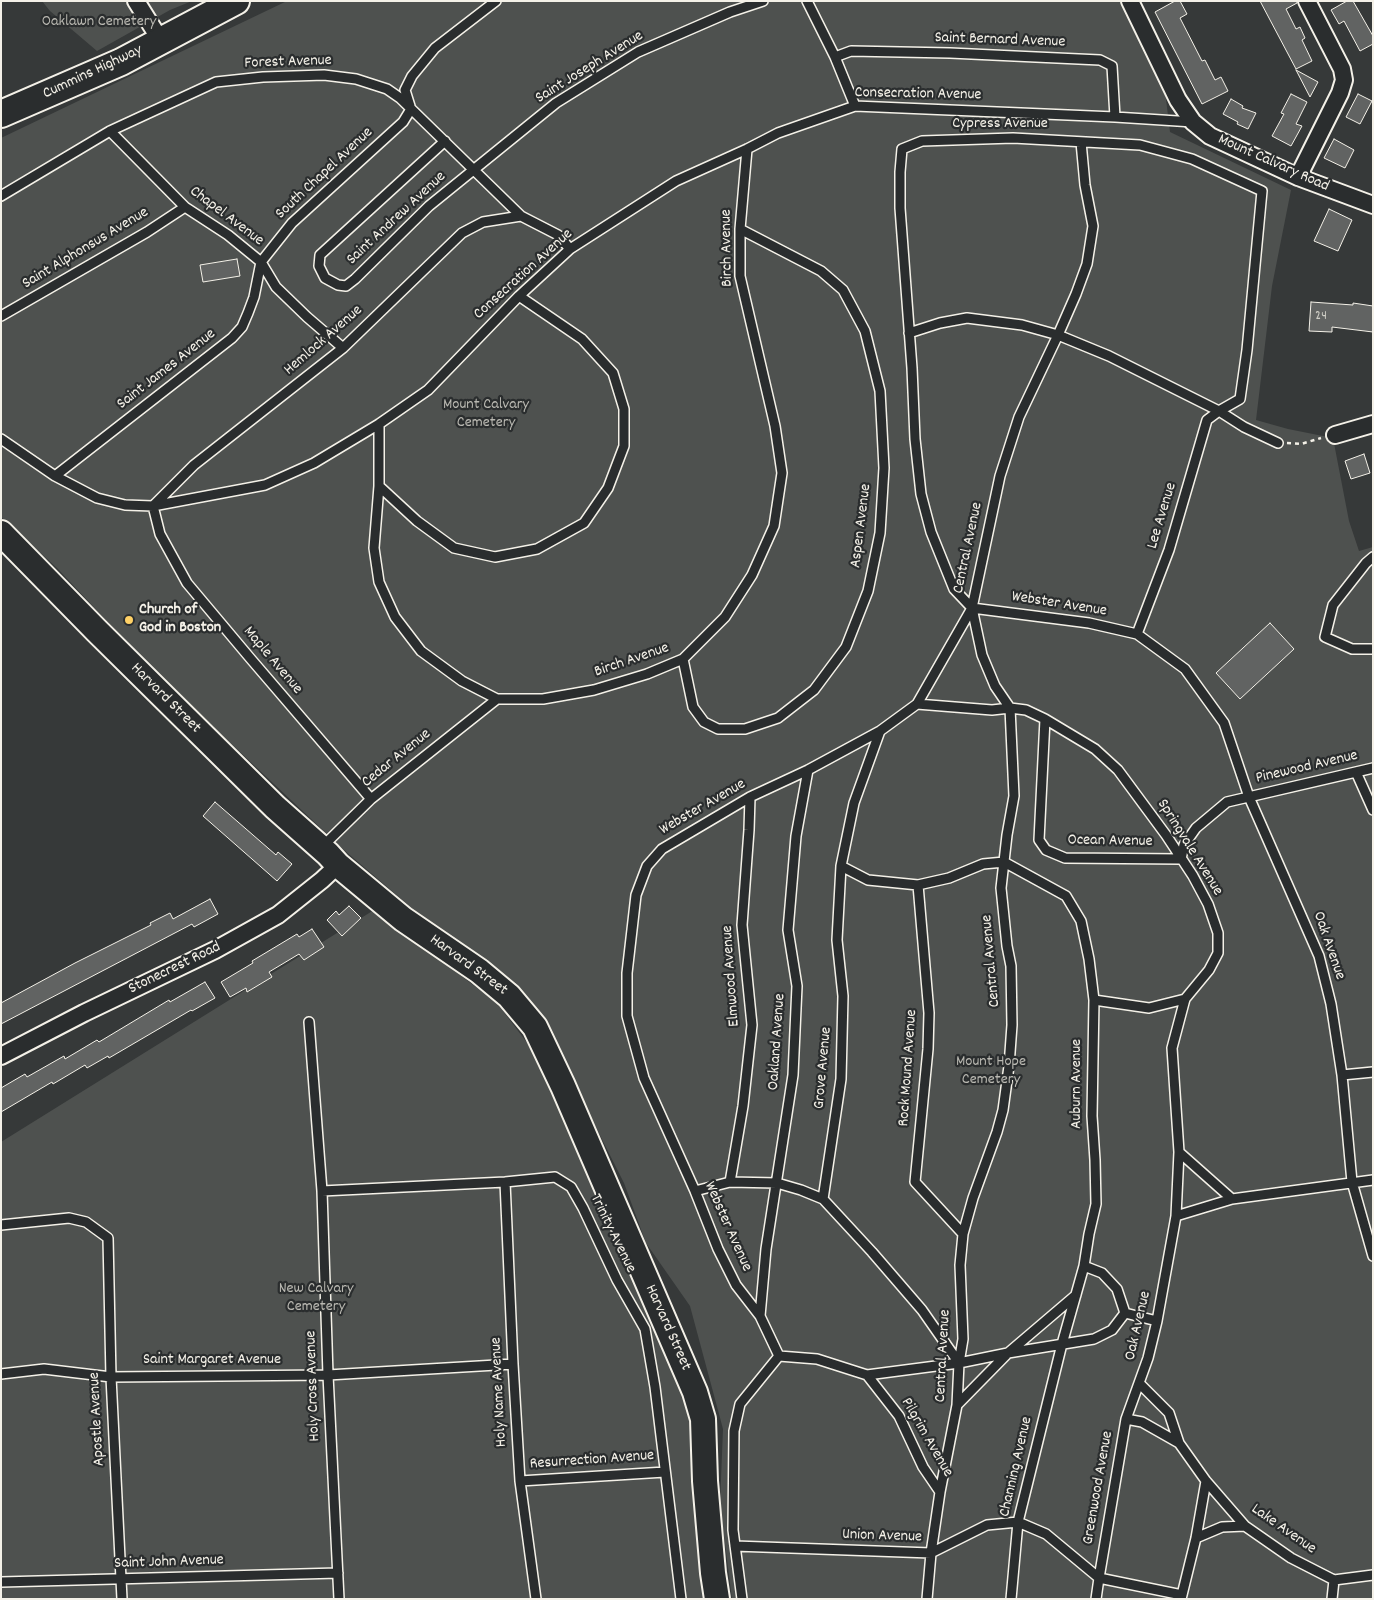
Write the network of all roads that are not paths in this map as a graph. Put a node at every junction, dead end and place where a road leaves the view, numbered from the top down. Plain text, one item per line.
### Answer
1 (136, 1) edge
2 (236, 1) edge
3 (496, 1) edge
4 (763, 1) edge
5 (807, 1) edge
6 (1130, 1) edge
7 (1307, 1) edge
8 (161, 41) junction
9 (835, 57) junction
10 (855, 106) junction
11 (411, 109) junction
12 (1, 114) edge
13 (1115, 117) junction
14 (1193, 122) junction
15 (110, 131) junction
16 (444, 141) junction
17 (1081, 142) junction
18 (747, 149) junction
19 (472, 170) junction
20 (1298, 177) junction
21 (1, 196) edge
22 (1373, 205) edge
23 (185, 207) junction
24 (521, 216) junction
25 (740, 229) junction
26 (570, 249) junction
27 (261, 262) junction
28 (519, 296) junction
29 (1, 316) edge
30 (909, 333) junction
31 (1058, 336) junction
32 (343, 348) junction
33 (1219, 411) junction
34 (379, 424) junction
35 (1373, 424) edge
36 (1335, 435) road end
37 (1, 439) edge
38 (1278, 443) road end
39 (55, 476) junction
40 (379, 486) junction
41 (153, 506) junction
42 (1, 533) edge
43 (1373, 557) edge
44 (972, 608) junction
45 (1136, 634) junction
46 (1373, 649) edge
47 (683, 659) junction
48 (1185, 668) joint
49 (497, 699) junction
50 (917, 704) junction
51 (1010, 708) junction
52 (1045, 719) junction
53 (880, 731) junction
54 (1373, 768) edge
55 (808, 770) junction
56 (1356, 772) junction
57 (750, 797) junction
58 (1249, 797) junction
59 (371, 799) junction
60 (1373, 810) edge
61 (321, 848) junction
62 (1181, 859) junction
63 (1004, 862) junction
64 (338, 865) junction
65 (841, 866) junction
66 (918, 885) junction
67 (1185, 999) junction
68 (1094, 1000) junction
69 (309, 1022) dead end
70 (1, 1056) edge
71 (1373, 1072) edge
72 (1342, 1075) junction
73 (1179, 1152) junction
74 (1373, 1180) edge
75 (504, 1182) junction
76 (730, 1182) junction
77 (1352, 1182) junction
78 (777, 1183) junction
79 (322, 1191) junction
80 (695, 1191) junction
81 (823, 1199) junction
82 (1232, 1199) junction
83 (1176, 1216) junction
84 (1, 1225) edge
85 (963, 1234) junction
86 (1373, 1256) edge
87 (1084, 1266) junction
88 (1076, 1295) junction
89 (1124, 1314) junction
90 (760, 1316) junction
91 (1157, 1321) junction
92 (1062, 1344) junction
93 (1008, 1353) junction
94 (779, 1356) junction
95 (959, 1363) junction
96 (513, 1364) junction
97 (1, 1374) edge
98 (328, 1375) junction
99 (867, 1375) junction
100 (111, 1377) junction
101 (1140, 1384) junction
102 (957, 1405) junction
103 (1126, 1419) junction
104 (1179, 1443) junction
105 (665, 1472) junction
106 (520, 1481) junction
107 (1206, 1481) junction
108 (940, 1492) junction
109 (1018, 1522) junction
110 (1245, 1526) junction
111 (1196, 1538) junction
112 (736, 1546) junction
113 (931, 1553) junction
114 (338, 1573) junction
115 (1373, 1575) edge
116 (1099, 1578) junction
117 (121, 1580) junction
118 (1334, 1580) junction
119 (1, 1582) edge
120 (1181, 1597) edge
121 (122, 1599) edge
122 (340, 1599) edge
123 (536, 1599) edge
124 (681, 1599) edge
125 (717, 1599) edge
126 (742, 1599) edge
127 (927, 1599) edge
128 (1011, 1599) edge
129 (1096, 1599) edge
130 (1332, 1599) edge

1 - 8 street
2 - 8 main road, Cummins Highway
3 - 11 lane
4 - 19 lane, Saint Joseph Avenue
5 - 9 lane
6 - 14 street, Mount Calvary Road
7 - 20 street
8 - 12 main road, Cummins Highway
9 - 10 lane
9 - 13 lane, Saint Bernard Avenue
10 - 13 lane, Consecration Avenue
10 - 18 lane, Consecration Avenue
11 - 15 lane, Forest Avenue
11 - 16 lane, Forest Avenue
11 - 27 lane, South Chapel Avenue
13 - 14 lane, Consecration Avenue
14 - 20 street, Mount Calvary Road
15 - 21 lane, Forest Avenue
15 - 23 lane, Chapel Avenue
16 - 19 lane, Forest Avenue
16 - 19 lane, Saint Andrew Avenue
17 - 30 lane, Cypress Avenue
17 - 31 lane, Central Avenue
17 - 33 lane, Cypress Avenue
18 - 25 lane, Birch Avenue
18 - 26 lane, Consecration Avenue
19 - 24 lane, Forest Avenue
20 - 22 street, Mount Calvary Road
23 - 27 lane, Chapel Avenue
23 - 29 lane, Saint Alphonsus Avenue
24 - 26 lane, Forest Avenue
24 - 32 lane, Hemlock Avenue
25 - 47 lane, Birch Avenue
25 - 47 lane, Aspen Avenue
26 - 28 lane, Consecration Avenue
27 - 32 lane, Chapel Avenue
27 - 39 lane, Saint James Avenue
28 - 34 lane, Consecration Avenue
28 - 40 lane
30 - 31 lane
30 - 44 lane, Cypress Avenue
31 - 33 lane
31 - 44 lane, Central Avenue
32 - 41 lane, Hemlock Avenue
33 - 38 lane
33 - 45 lane, Lee Avenue
34 - 40 lane, Birch Avenue
34 - 41 lane, Consecration Avenue
35 - 36 street
37 - 39 lane, Consecration Avenue
39 - 41 lane, Consecration Avenue
40 - 49 lane, Birch Avenue
41 - 59 lane, Maple Avenue
42 - 61 main road, Harvard Street
43 - 46 lane
44 - 45 lane, Webster Avenue
44 - 50 lane, Webster Avenue
44 - 51 lane, Central Avenue
45 - 48 lane, Webster Avenue
47 - 49 lane, Birch Avenue
48 - 58 lane, Oak Avenue
49 - 59 lane, Cedar Avenue
50 - 51 lane, Springvale Avenue
50 - 53 lane, Webster Avenue
51 - 52 lane, Springvale Avenue
51 - 63 lane, Central Avenue
52 - 62 lane, Springvale Avenue
52 - 62 lane, Ocean Avenue
53 - 55 lane, Webster Avenue
53 - 65 lane, Grove Avenue
54 - 56 lane, Pinewood Avenue
55 - 57 lane, Webster Avenue
55 - 78 lane, Oakland Avenue
56 - 58 lane, Pinewood Avenue
56 - 60 lane
57 - 76 lane, Elmwood Avenue
57 - 80 lane, Webster Avenue
58 - 62 lane
58 - 72 lane, Oak Avenue
59 - 61 lane, Cedar Avenue
61 - 64 main road, Harvard Street
62 - 67 lane, Springvale Avenue
63 - 66 lane
63 - 68 lane, Auburn Avenue
63 - 85 lane, Central Avenue
64 - 70 street, Stonecrest Road
64 - 125 main road, Harvard Street
65 - 66 lane
65 - 81 lane, Grove Avenue
66 - 85 lane, Rock Mound Avenue
67 - 68 lane
67 - 73 lane, Springvale Avenue
68 - 87 lane, Auburn Avenue
69 - 79 lane, Holy Cross Avenue
71 - 72 lane
72 - 77 lane, Oak Avenue
73 - 82 lane
73 - 83 lane, Springvale Avenue
74 - 77 lane
75 - 79 lane, Trinity Avenue
75 - 96 lane, Holy Name Avenue
75 - 105 lane, Trinity Avenue
76 - 78 lane
76 - 80 lane
77 - 82 lane
77 - 86 lane, Oak Avenue
78 - 81 lane
78 - 90 lane, Oakland Avenue
79 - 98 lane, Holy Cross Avenue
80 - 90 lane, Webster Avenue
81 - 95 lane
82 - 83 lane
83 - 91 lane, Oak Avenue
84 - 100 lane, Apostle Avenue
85 - 95 lane, Central Avenue
87 - 88 lane, Auburn Avenue
87 - 89 lane
88 - 92 lane, Auburn Avenue
88 - 93 lane
89 - 91 lane
89 - 92 lane
90 - 94 lane, Webster Avenue
91 - 101 lane, Oak Avenue
92 - 93 lane
92 - 109 lane, Channing Avenue
93 - 95 lane
93 - 102 lane
94 - 99 lane
94 - 112 lane
95 - 99 lane
95 - 102 lane, Central Avenue
96 - 98 lane, Saint Margaret Avenue
96 - 106 lane, Holy Name Avenue
97 - 100 lane, Saint Margaret Avenue
98 - 100 lane, Saint Margaret Avenue
98 - 114 lane, Holy Cross Avenue
99 - 108 lane, Pilgrim Avenue
100 - 117 lane, Apostle Avenue
101 - 103 lane, Greenwood Avenue
101 - 104 lane, Lake Avenue
102 - 108 lane, Central Avenue
103 - 104 lane, Lake Avenue
103 - 116 lane, Greenwood Avenue
104 - 107 lane, Lake Avenue
105 - 106 lane, Resurrection Avenue
105 - 124 lane, Trinity Avenue
106 - 123 lane, Holy Name Avenue
107 - 110 lane, Lake Avenue
107 - 111 lane
108 - 113 lane, Central Avenue
109 - 113 lane, Union Avenue
109 - 116 lane, Union Avenue
109 - 128 lane, Channing Avenue
110 - 111 lane
110 - 118 lane, Lake Avenue
111 - 120 lane
112 - 113 lane, Union Avenue
112 - 126 lane
113 - 127 lane, Central Avenue
114 - 117 lane, Saint John Avenue
114 - 122 lane, Holy Cross Avenue
115 - 118 lane
116 - 120 lane, Union Avenue
116 - 129 lane, Greenwood Avenue
117 - 119 lane, Saint John Avenue
117 - 121 lane, Apostle Avenue
118 - 130 lane

